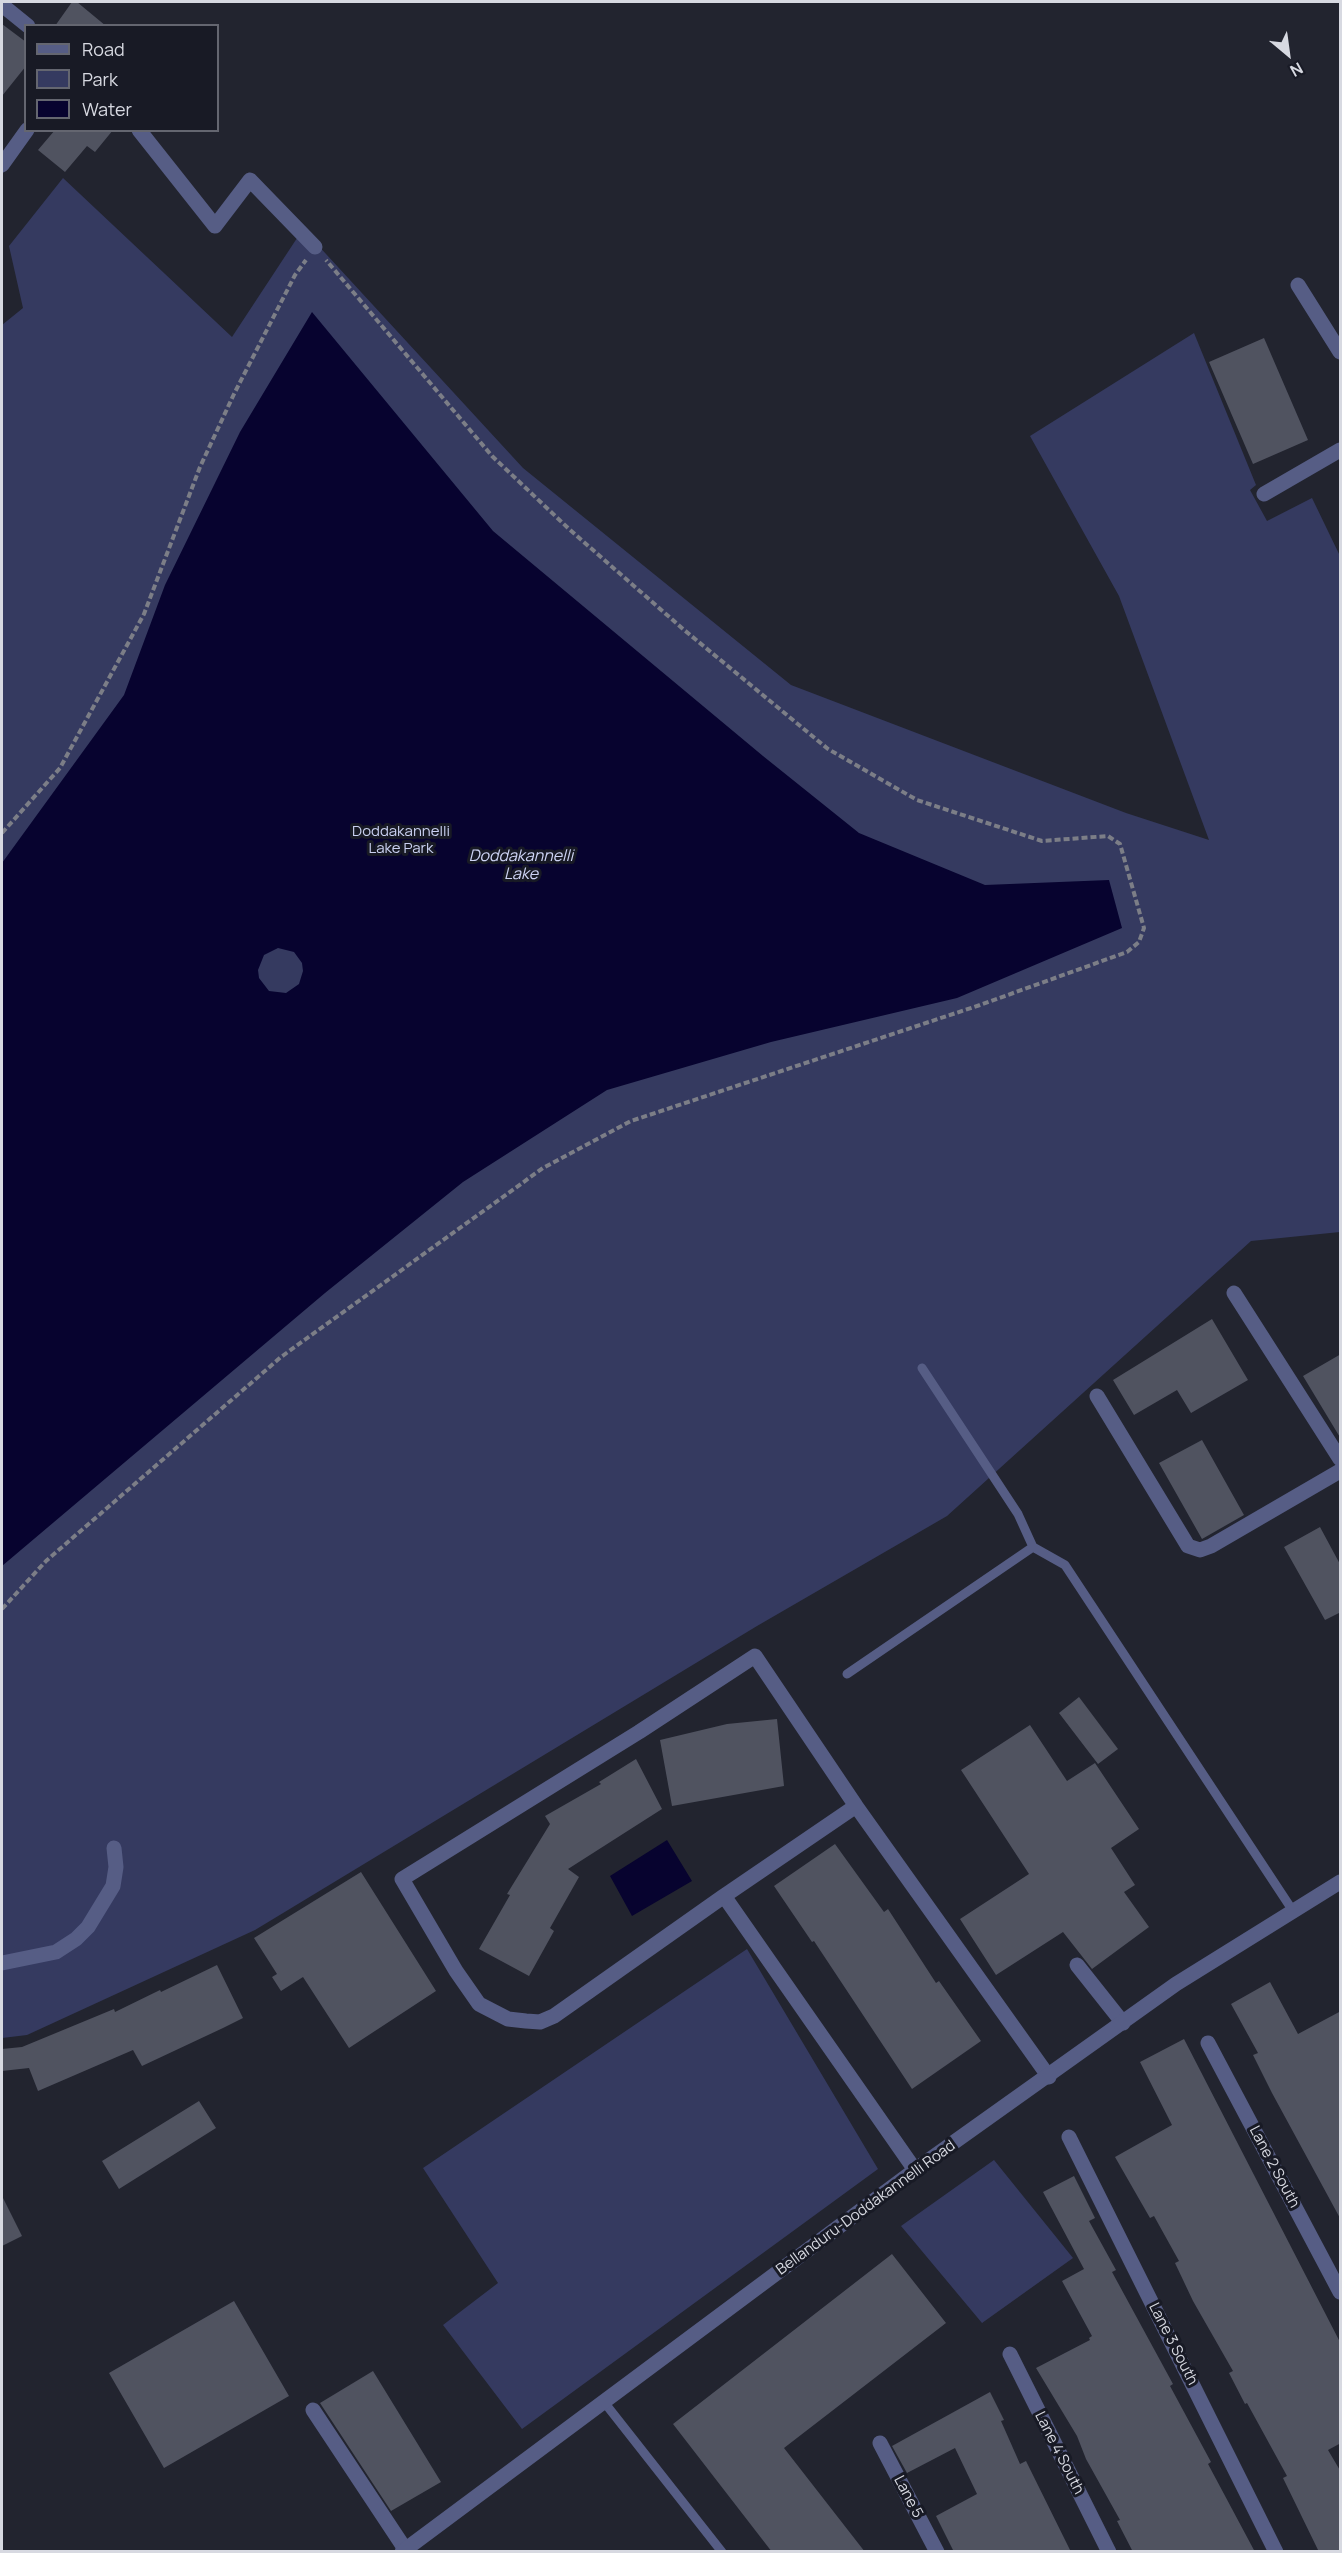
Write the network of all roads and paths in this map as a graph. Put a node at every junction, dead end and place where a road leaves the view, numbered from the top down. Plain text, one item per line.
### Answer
1 (4, 12) edge
2 (25, 24) edge
3 (26, 132) edge
4 (141, 132) edge
5 (2, 165) edge
6 (315, 248) junction
7 (1298, 285) dead end
8 (1341, 352) edge
9 (1341, 450) edge
10 (1264, 494) dead end
11 (2, 833) edge
12 (1234, 1293) dead end
13 (922, 1368) dead end
14 (1097, 1395) dead end
15 (1341, 1459) edge
16 (1341, 1471) edge
17 (1033, 1547) junction
18 (2, 1609) edge
19 (847, 1674) dead end
20 (856, 1806) junction
21 (114, 1848) dead end
22 (1341, 1882) edge
23 (724, 1896) junction
24 (1293, 1911) junction
25 (2, 1963) edge
26 (1077, 1965) dead end
27 (1123, 2023) junction
28 (1208, 2043) dead end
29 (1049, 2077) junction
30 (1069, 2137) dead end
31 (915, 2170) junction
32 (1341, 2292) edge
33 (1010, 2354) dead end
34 (604, 2402) junction
35 (313, 2410) dead end
36 (880, 2444) dead end
37 (405, 2551) edge
38 (722, 2552) edge
39 (937, 2552) edge
40 (1109, 2552) edge
41 (1276, 2552) edge

1 - 2 street
3 - 5 street
4 - 6 street
6 - 11 path
6 - 18 path
7 - 8 street
9 - 10 street
12 - 15 street
13 - 17 lane
14 - 16 street
17 - 19 lane
17 - 24 lane
20 - 23 street
20 - 23 street
20 - 29 street
21 - 25 street
22 - 24 street, Bellanduru-Doddakannelli Road
23 - 31 street
24 - 27 street, Bellanduru-Doddakannelli Road
26 - 27 street
27 - 29 street, Bellanduru-Doddakannelli Road
28 - 32 street, Lane 2 South
29 - 31 street, Bellanduru-Doddakannelli Road
30 - 41 street, Lane 3 South
31 - 34 street, Bellanduru-Doddakannelli Road
33 - 40 street, Lane 4 South
34 - 37 street, Bellanduru-Doddakannelli Road
34 - 38 lane
35 - 37 street
36 - 39 street, Lane 5

